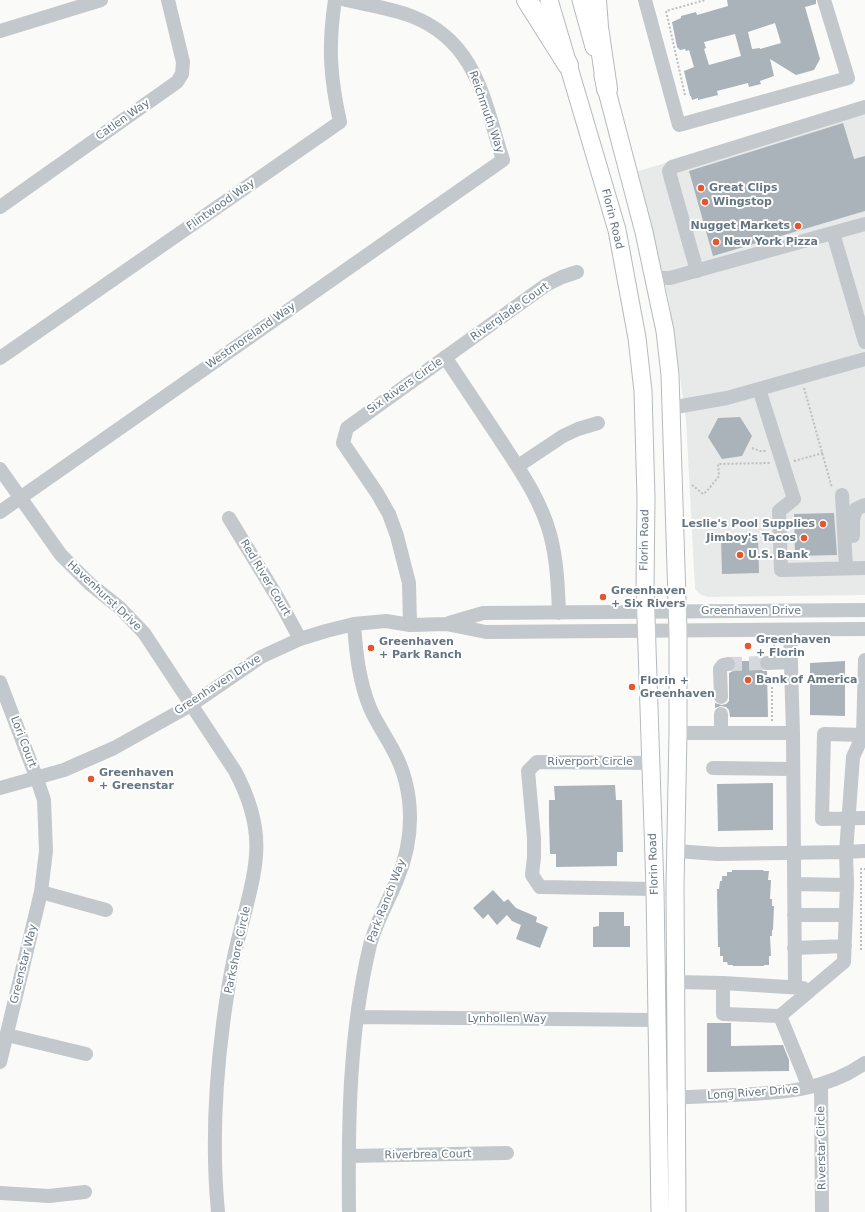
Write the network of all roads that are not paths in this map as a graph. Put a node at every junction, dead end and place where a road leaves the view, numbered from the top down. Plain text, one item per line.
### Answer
1 (101, 0) edge
2 (168, 0) edge
3 (335, 0) edge
4 (346, 0) edge
5 (527, 0) edge
6 (549, 0) edge
7 (580, 0) edge
8 (596, 0) edge
9 (645, 0) edge
10 (824, 0) edge
11 (0, 30) edge
12 (568, 65) junction
13 (607, 89) junction
14 (865, 107) edge
15 (503, 160) joint
16 (0, 207) edge
17 (865, 224) edge
18 (834, 233) junction
19 (697, 271) junction
20 (577, 272) dead end
21 (654, 278) junction
22 (865, 342) edge
23 (445, 357) junction
24 (0, 358) edge
25 (865, 359) edge
26 (759, 389) junction
27 (670, 408) junction
28 (598, 423) dead end
29 (518, 466) junction
30 (0, 469) edge
31 (838, 493) road end
32 (20, 498) junction
33 (865, 505) edge
34 (0, 512) edge
35 (229, 518) dead end
36 (855, 568) edge
37 (865, 610) edge
38 (646, 612) junction
39 (678, 612) junction
40 (559, 613) junction
41 (865, 623) edge
42 (354, 624) junction
43 (446, 624) junction
44 (410, 625) junction
45 (865, 629) edge
46 (842, 630) junction
47 (790, 631) junction
48 (646, 632) junction
49 (678, 632) junction
50 (300, 639) junction
51 (865, 660) edge
52 (791, 662) junction
53 (770, 663) tunnel mouth
54 (728, 664) dead end
55 (0, 682) edge
56 (721, 697) dead end
57 (190, 705) junction
58 (721, 714) dead end
59 (678, 733) junction
60 (721, 733) junction
61 (793, 733) junction
62 (864, 735) edge
63 (651, 763) junction
64 (713, 768) dead end
65 (793, 769) junction
66 (37, 779) junction
67 (0, 788) edge
68 (865, 818) edge
69 (848, 819) junction
70 (865, 851) edge
71 (676, 852) junction
72 (846, 852) junction
73 (794, 853) junction
74 (794, 884) junction
75 (847, 885) junction
76 (655, 889) junction
77 (42, 892) junction
78 (106, 910) dead end
79 (794, 915) junction
80 (846, 916) junction
81 (845, 946) junction
82 (794, 948) junction
83 (676, 982) junction
84 (723, 983) junction
85 (794, 986) junction
86 (811, 989) junction
87 (780, 1016) junction
88 (357, 1017) junction
89 (656, 1020) junction
90 (7, 1035) junction
91 (86, 1054) dead end
92 (0, 1062) edge
93 (865, 1063) edge
94 (815, 1086) junction
95 (659, 1098) junction
96 (676, 1098) junction
97 (507, 1153) dead end
98 (349, 1156) junction
99 (85, 1192) dead end
100 (0, 1193) edge
101 (218, 1212) edge
102 (349, 1212) edge
103 (660, 1212) edge
104 (677, 1212) edge
105 (822, 1212) edge

1 - 11 street
2 - 16 street, Catlen Way
3 - 24 street, Flintwood Way
4 - 15 street, Reichmuth Way
5 - 12 highway
6 - 12 main road, Florin Road
7 - 13 main road, Florin Road
8 - 13 highway
9 - 10 street
12 - 38 main road, Florin Road
13 - 21 main road, Florin Road
14 - 19 street
15 - 32 street, Westmoreland Way
17 - 18 street
18 - 19 street
18 - 22 street
19 - 21 street
20 - 23 street, Riverglade Court
21 - 27 main road, Florin Road
23 - 29 street, Six Rivers Circle
23 - 44 street, Six Rivers Circle
25 - 26 street
26 - 27 street
26 - 36 street
27 - 39 main road, Florin Road
28 - 29 street
29 - 40 street, Six Rivers Circle
30 - 32 street, Havenhurst Drive
31 - 36 street
32 - 34 street, Westmoreland Way
32 - 57 street, Havenhurst Drive
33 - 36 street
35 - 50 street, Red River Court
37 - 39 street, Greenhaven Drive
38 - 39 street, Greenhaven Drive
38 - 40 street, Greenhaven Drive
38 - 48 main road, Florin Road
39 - 49 main road, Florin Road
40 - 43 street, Greenhaven Drive
41 - 46 street
42 - 44 street, Greenhaven Drive
42 - 50 street, Greenhaven Drive
42 - 88 street, Park Ranch Way
43 - 44 street, Greenhaven Drive
43 - 48 street, Greenhaven Drive
45 - 46 street, Greenhaven Drive
46 - 47 street, Greenhaven Drive
47 - 49 street, Greenhaven Drive
47 - 52 street
48 - 49 street, Greenhaven Drive
48 - 63 main road, Florin Road
49 - 59 main road, Florin Road
50 - 57 street, Greenhaven Drive
51 - 62 street
52 - 53 street
52 - 61 street
54 - 56 street
55 - 66 street, Lori Court
57 - 66 street, Greenhaven Drive
57 - 101 street, Parkshore Circle
58 - 60 street
59 - 60 street
59 - 71 main road, Florin Road
60 - 61 street
61 - 65 street
62 - 69 street
62 - 69 street
63 - 76 main road, Florin Road
63 - 76 street, Riverport Circle
64 - 65 street
65 - 73 street
66 - 67 street, Greenhaven Drive
66 - 77 street, Greenstar Way
68 - 69 street
69 - 72 street
70 - 72 street
71 - 73 street
71 - 83 main road, Florin Road
72 - 73 street
72 - 75 street
73 - 74 street
74 - 75 street
74 - 79 street
75 - 80 street
76 - 89 main road, Florin Road
77 - 78 street
77 - 90 street, Greenstar Way
79 - 80 street
79 - 82 street
80 - 81 street
81 - 82 street
81 - 86 street
82 - 85 street
83 - 84 street
83 - 96 main road, Florin Road
84 - 85 street
84 - 87 street
85 - 86 street
86 - 87 street
87 - 94 street
88 - 89 street, Lynhollen Way
88 - 98 street, Park Ranch Way
89 - 95 main road, Florin Road
90 - 91 street
90 - 92 street, Greenstar Way
93 - 94 street, Long River Drive
94 - 96 street, Long River Drive
94 - 105 street, Riverstar Circle
95 - 96 street, Long River Drive
95 - 103 main road, Florin Road
96 - 104 main road, Florin Road
97 - 98 street, Riverbrea Court
98 - 102 street, Park Ranch Way
99 - 100 street

